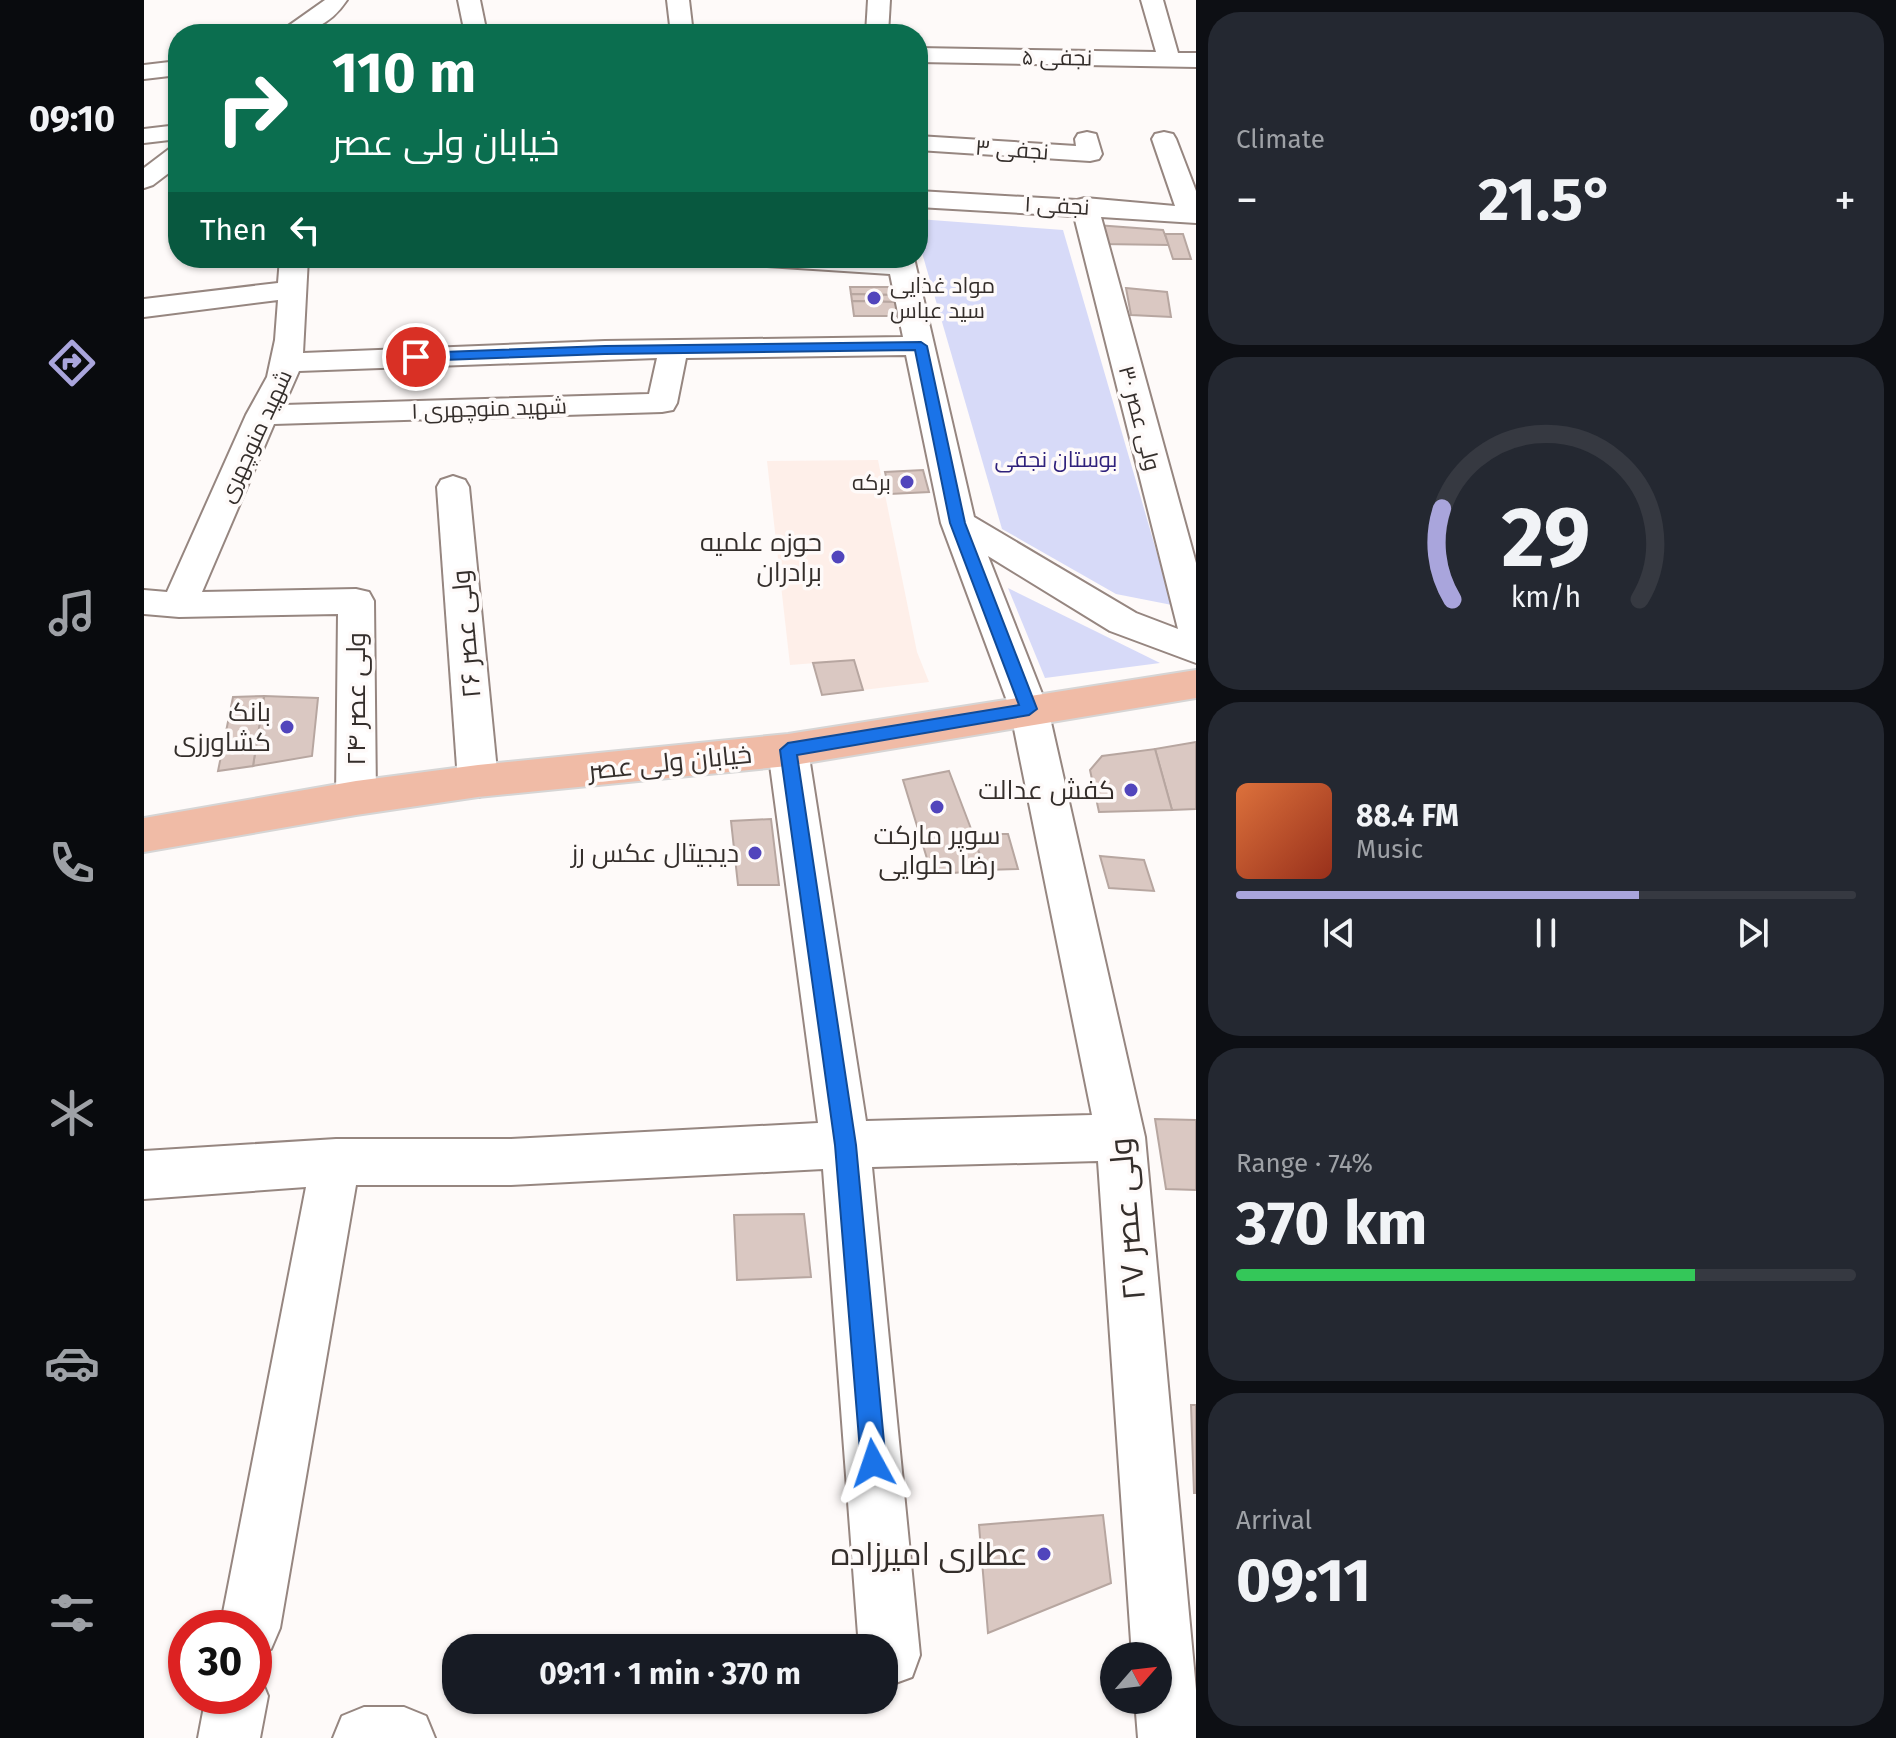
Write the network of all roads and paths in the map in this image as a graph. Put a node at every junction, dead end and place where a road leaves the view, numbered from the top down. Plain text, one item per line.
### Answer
1 (336, 0) edge
2 (469, 0) edge
3 (678, 0) edge
4 (879, 0) edge
5 (1152, 0) edge
6 (305, 24) edge
7 (474, 24) edge
8 (681, 24) edge
9 (878, 24) edge
10 (928, 55) edge
11 (1169, 60) junction
12 (1196, 60) edge
13 (168, 69) edge
14 (144, 72) edge
15 (168, 133) edge
16 (144, 136) edge
17 (1087, 139) dead end
18 (1164, 139) dead end
19 (928, 144) edge
20 (168, 162) edge
21 (144, 180) edge
22 (928, 199) edge
23 (1085, 206) junction
24 (1193, 214) edge
25 (293, 268) edge
26 (903, 269) edge
27 (833, 283) dead end
28 (291, 290) junction
29 (144, 308) edge
30 (921, 346) junction
31 (673, 351) junction
32 (289, 362) junction
33 (262, 415) junction
34 (453, 487) dead end
35 (958, 523) junction
36 (161, 603) edge
37 (1196, 629) edge
38 (1196, 650) edge
39 (1196, 684) edge
40 (1029, 709) junction
41 (788, 750) junction
42 (478, 781) junction
43 (356, 798) junction
44 (144, 835) edge
45 (1121, 1137) junction
46 (845, 1145) junction
47 (336, 1162) junction
48 (144, 1175) edge
49 (253, 1610) edge
50 (888, 1634) edge
51 (234, 1714) edge
52 (229, 1738) edge
53 (364, 1738) edge
54 (404, 1738) edge
55 (1169, 1738) edge

1 - 6 street
2 - 7 street
3 - 8 street
4 - 9 street
5 - 11 street
10 - 11 street, نجفی ۵
11 - 12 street, نجفی ۵
13 - 14 street
15 - 16 street
17 - 19 street, نجفی ۳
18 - 24 street
20 - 21 street
22 - 23 street, نجفی ۱
23 - 24 street, نجفی ۱
23 - 37 street, ولی عصر ۳۰
25 - 28 street, شهید منوچهری
26 - 27 street
26 - 30 street, ولی عصر ۲۷
28 - 29 street
28 - 32 street, شهید منوچهری
30 - 31 street
30 - 35 street, ولی عصر ۲۷
31 - 32 street
31 - 33 street, شهید منوچهری ۱
32 - 33 street, شهید منوچهری
33 - 36 street, شهید منوچهری
34 - 42 street, ولی عصر ۲۶
35 - 38 street
35 - 40 street, ولی عصر ۲۷
36 - 43 street, ولی عصر ۲۴
39 - 40 main road, خیابان ولی عصر
40 - 41 main road, خیابان ولی عصر
40 - 45 street, ولی عصر ۲۷
41 - 42 main road, خیابان ولی عصر
41 - 46 street
42 - 43 main road, خیابان ولی عصر
43 - 44 main road, خیابان ولی عصر
45 - 46 street
45 - 55 street, ولی عصر ۲۷
46 - 47 street
46 - 50 street
47 - 48 street
47 - 49 street
51 - 52 street
53 - 54 street

